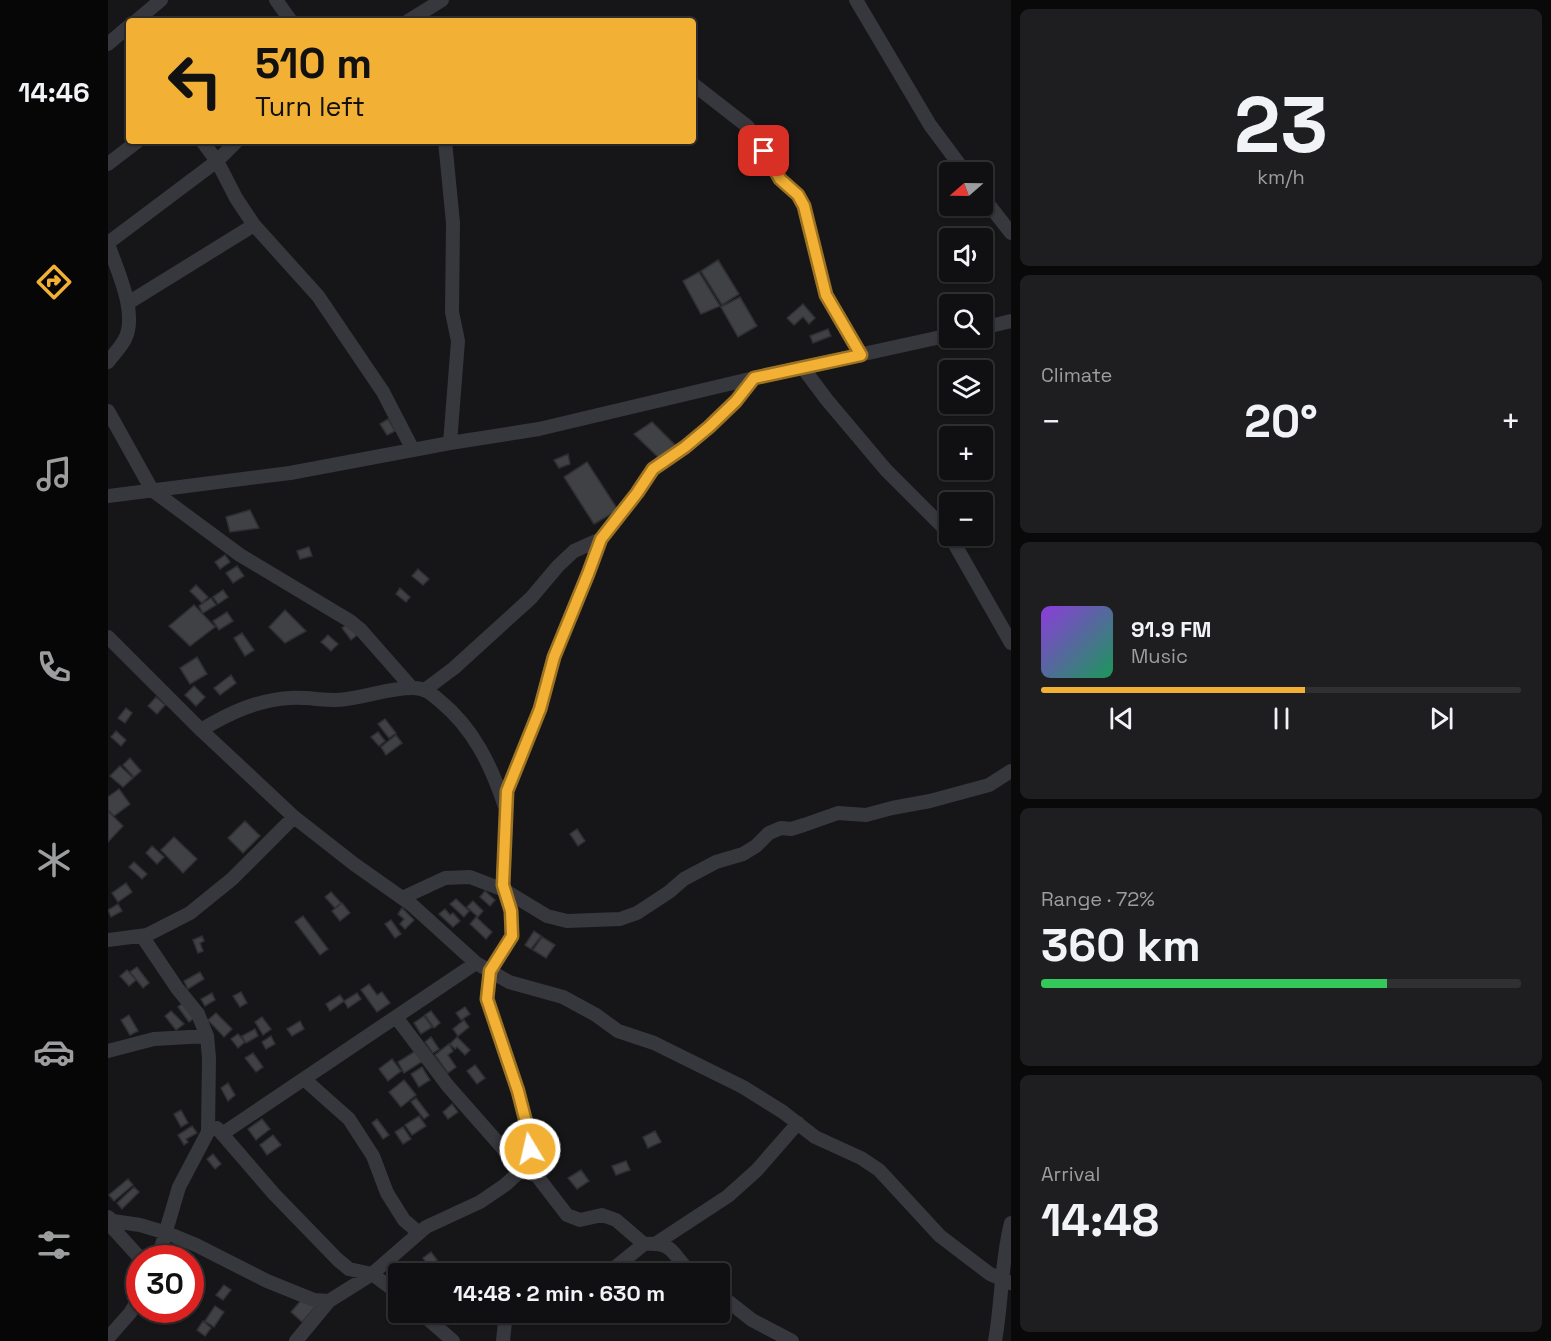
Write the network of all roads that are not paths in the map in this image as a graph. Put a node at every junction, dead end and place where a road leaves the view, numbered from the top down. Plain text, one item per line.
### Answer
1 (161, 0) edge
2 (276, 0) edge
3 (442, 0) edge
4 (856, 0) edge
5 (144, 18) edge
6 (289, 18) edge
7 (413, 18) edge
8 (126, 29) edge
9 (108, 44) edge
10 (696, 86) edge
11 (134, 144) edge
12 (204, 144) edge
13 (234, 144) edge
14 (445, 144) edge
15 (217, 161) junction
16 (958, 162) edge
17 (108, 164) edge
18 (993, 210) edge
19 (254, 225) junction
20 (1011, 232) edge
21 (108, 244) edge
22 (128, 303) junction
23 (1011, 321) edge
24 (993, 325) edge
25 (939, 337) edge
26 (861, 355) junction
27 (108, 362) edge
28 (803, 368) junction
29 (754, 378) junction
30 (108, 411) edge
31 (450, 443) junction
32 (413, 450) junction
33 (152, 490) junction
34 (108, 496) edge
35 (939, 524) edge
36 (601, 539) junction
37 (956, 546) edge
38 (108, 637) edge
39 (1011, 643) edge
40 (419, 689) junction
41 (201, 730) junction
42 (1011, 771) edge
43 (506, 809) junction
44 (294, 817) junction
45 (504, 890) junction
46 (402, 898) junction
47 (142, 936) junction
48 (108, 940) edge
49 (476, 963) junction
50 (490, 971) junction
51 (396, 1017) junction
52 (207, 1036) junction
53 (108, 1051) edge
54 (304, 1079) junction
55 (209, 1119) junction
56 (798, 1124) junction
57 (222, 1134) junction
58 (522, 1170) junction
59 (110, 1222) edge
60 (1011, 1223) edge
61 (167, 1233) junction
62 (419, 1233) junction
63 (651, 1243) junction
64 (129, 1245) edge
65 (163, 1245) edge
66 (623, 1263) edge
67 (683, 1263) edge
68 (372, 1274) junction
69 (388, 1281) edge
70 (1007, 1281) edge
71 (329, 1301) junction
72 (730, 1303) edge
73 (126, 1318) edge
74 (433, 1323) edge
75 (504, 1323) edge
76 (108, 1338) edge
77 (296, 1341) edge
78 (453, 1341) edge
79 (502, 1341) edge
80 (792, 1341) edge
81 (995, 1341) edge

1 - 5 street
2 - 6 street
3 - 7 street
4 - 16 street
8 - 9 street
10 - 26 street
11 - 17 street
12 - 15 street
13 - 15 street
14 - 31 street
15 - 19 street
15 - 21 street
18 - 20 street
19 - 22 street
19 - 32 street
21 - 22 street
22 - 27 street
23 - 24 street
25 - 26 street
26 - 28 street
28 - 29 street
28 - 35 street
29 - 31 street
29 - 36 street
30 - 33 street
31 - 32 street
32 - 33 street
33 - 34 street
33 - 40 street
36 - 40 street
36 - 43 street
37 - 39 street
38 - 41 street
40 - 41 street
40 - 43 street
41 - 44 street
42 - 45 street
43 - 45 street
44 - 46 street
44 - 47 street
45 - 46 street
45 - 50 street
46 - 49 street
47 - 48 street
47 - 52 street
49 - 50 street
49 - 51 street
50 - 56 street
50 - 58 street
51 - 54 street
51 - 58 street
52 - 53 street
52 - 55 street
54 - 57 street
54 - 62 street
55 - 57 street
55 - 61 street
56 - 63 street
56 - 70 street
57 - 68 street
58 - 62 street
58 - 63 street
59 - 61 street
59 - 64 street
60 - 70 street
61 - 65 street
61 - 71 street
62 - 68 street
63 - 66 street
63 - 67 street
68 - 69 street
68 - 71 street
70 - 81 street
71 - 77 street
72 - 80 street
73 - 76 street
74 - 78 street
75 - 79 street

